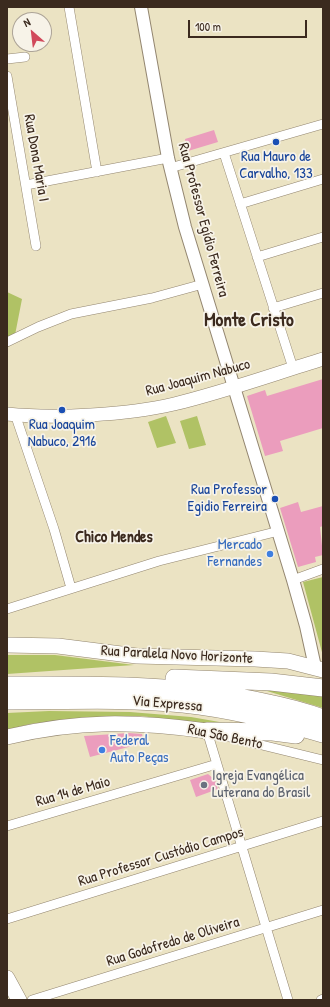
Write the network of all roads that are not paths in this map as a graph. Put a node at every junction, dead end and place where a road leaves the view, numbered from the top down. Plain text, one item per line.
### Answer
1 (69, 7) edge
2 (141, 7) edge
3 (25, 57) dead end
4 (7, 58) edge
5 (7, 76) edge
6 (323, 124) edge
7 (224, 153) junction
8 (169, 163) junction
9 (97, 172) junction
10 (323, 179) edge
11 (26, 184) junction
12 (240, 204) junction
13 (323, 237) edge
14 (36, 246) dead end
15 (257, 257) junction
16 (203, 284) junction
17 (323, 293) edge
18 (274, 308) junction
19 (7, 342) edge
20 (323, 359) edge
21 (293, 368) junction
22 (235, 386) junction
23 (11, 414) edge
24 (279, 531) junction
25 (323, 569) edge
26 (293, 580) junction
27 (71, 588) junction
28 (10, 609) edge
29 (7, 644) edge
30 (319, 669) edge
31 (7, 685) edge
32 (107, 686) junction
33 (323, 688) edge
34 (7, 701) edge
35 (323, 718) edge
36 (207, 731) junction
37 (323, 734) edge
38 (7, 737) edge
39 (323, 739) edge
40 (323, 760) edge
41 (217, 764) junction
42 (323, 821) edge
43 (7, 826) edge
44 (242, 846) junction
45 (323, 910) edge
46 (7, 919) edge
47 (266, 928) junction
48 (7, 978) edge
49 (19, 1000) edge
50 (32, 1000) edge
51 (288, 1000) edge

1 - 9 street
2 - 8 street, Rua Professor Egídio Ferreira
3 - 4 street
5 - 11 street, Rua Dona Maria I
6 - 7 street
7 - 8 street
7 - 12 street
8 - 9 street
8 - 16 street, Rua Professor Egídio Ferreira
9 - 11 street
10 - 12 street
11 - 14 street, Rua Dona Maria I
12 - 15 street
13 - 15 street
15 - 18 street
16 - 19 street
16 - 22 street, Rua Professor Egídio Ferreira
17 - 18 street
18 - 21 street
20 - 21 main road, Rua Joaquim Nabuco
21 - 22 main road, Rua Joaquim Nabuco
22 - 23 main road, Rua Joaquim Nabuco
22 - 24 street, Rua Professor Egídio Ferreira
23 - 27 street
24 - 26 street, Rua Professor Egídio Ferreira
24 - 27 street
25 - 26 street
26 - 30 street, Rua Professor Egídio Ferreira
27 - 28 street
29 - 30 main road, Rua Paralela Novo Horizonte
31 - 32 highway, Via Expressa
32 - 33 highway
32 - 35 highway, Via Expressa
34 - 37 highway, Via Expressa
36 - 38 main road, Rua São Bento
36 - 39 highway
36 - 40 street, Rua São Bento
36 - 41 street
41 - 43 street, Rua 14 de Maio
41 - 44 street
42 - 44 street, Rua Professor Custódio Campos
44 - 46 street, Rua Professor Custódio Campos
44 - 47 street
45 - 47 street, Rua Godofredo de Oliveira
47 - 50 street, Rua Godofredo de Oliveira
47 - 51 street
48 - 49 main road

